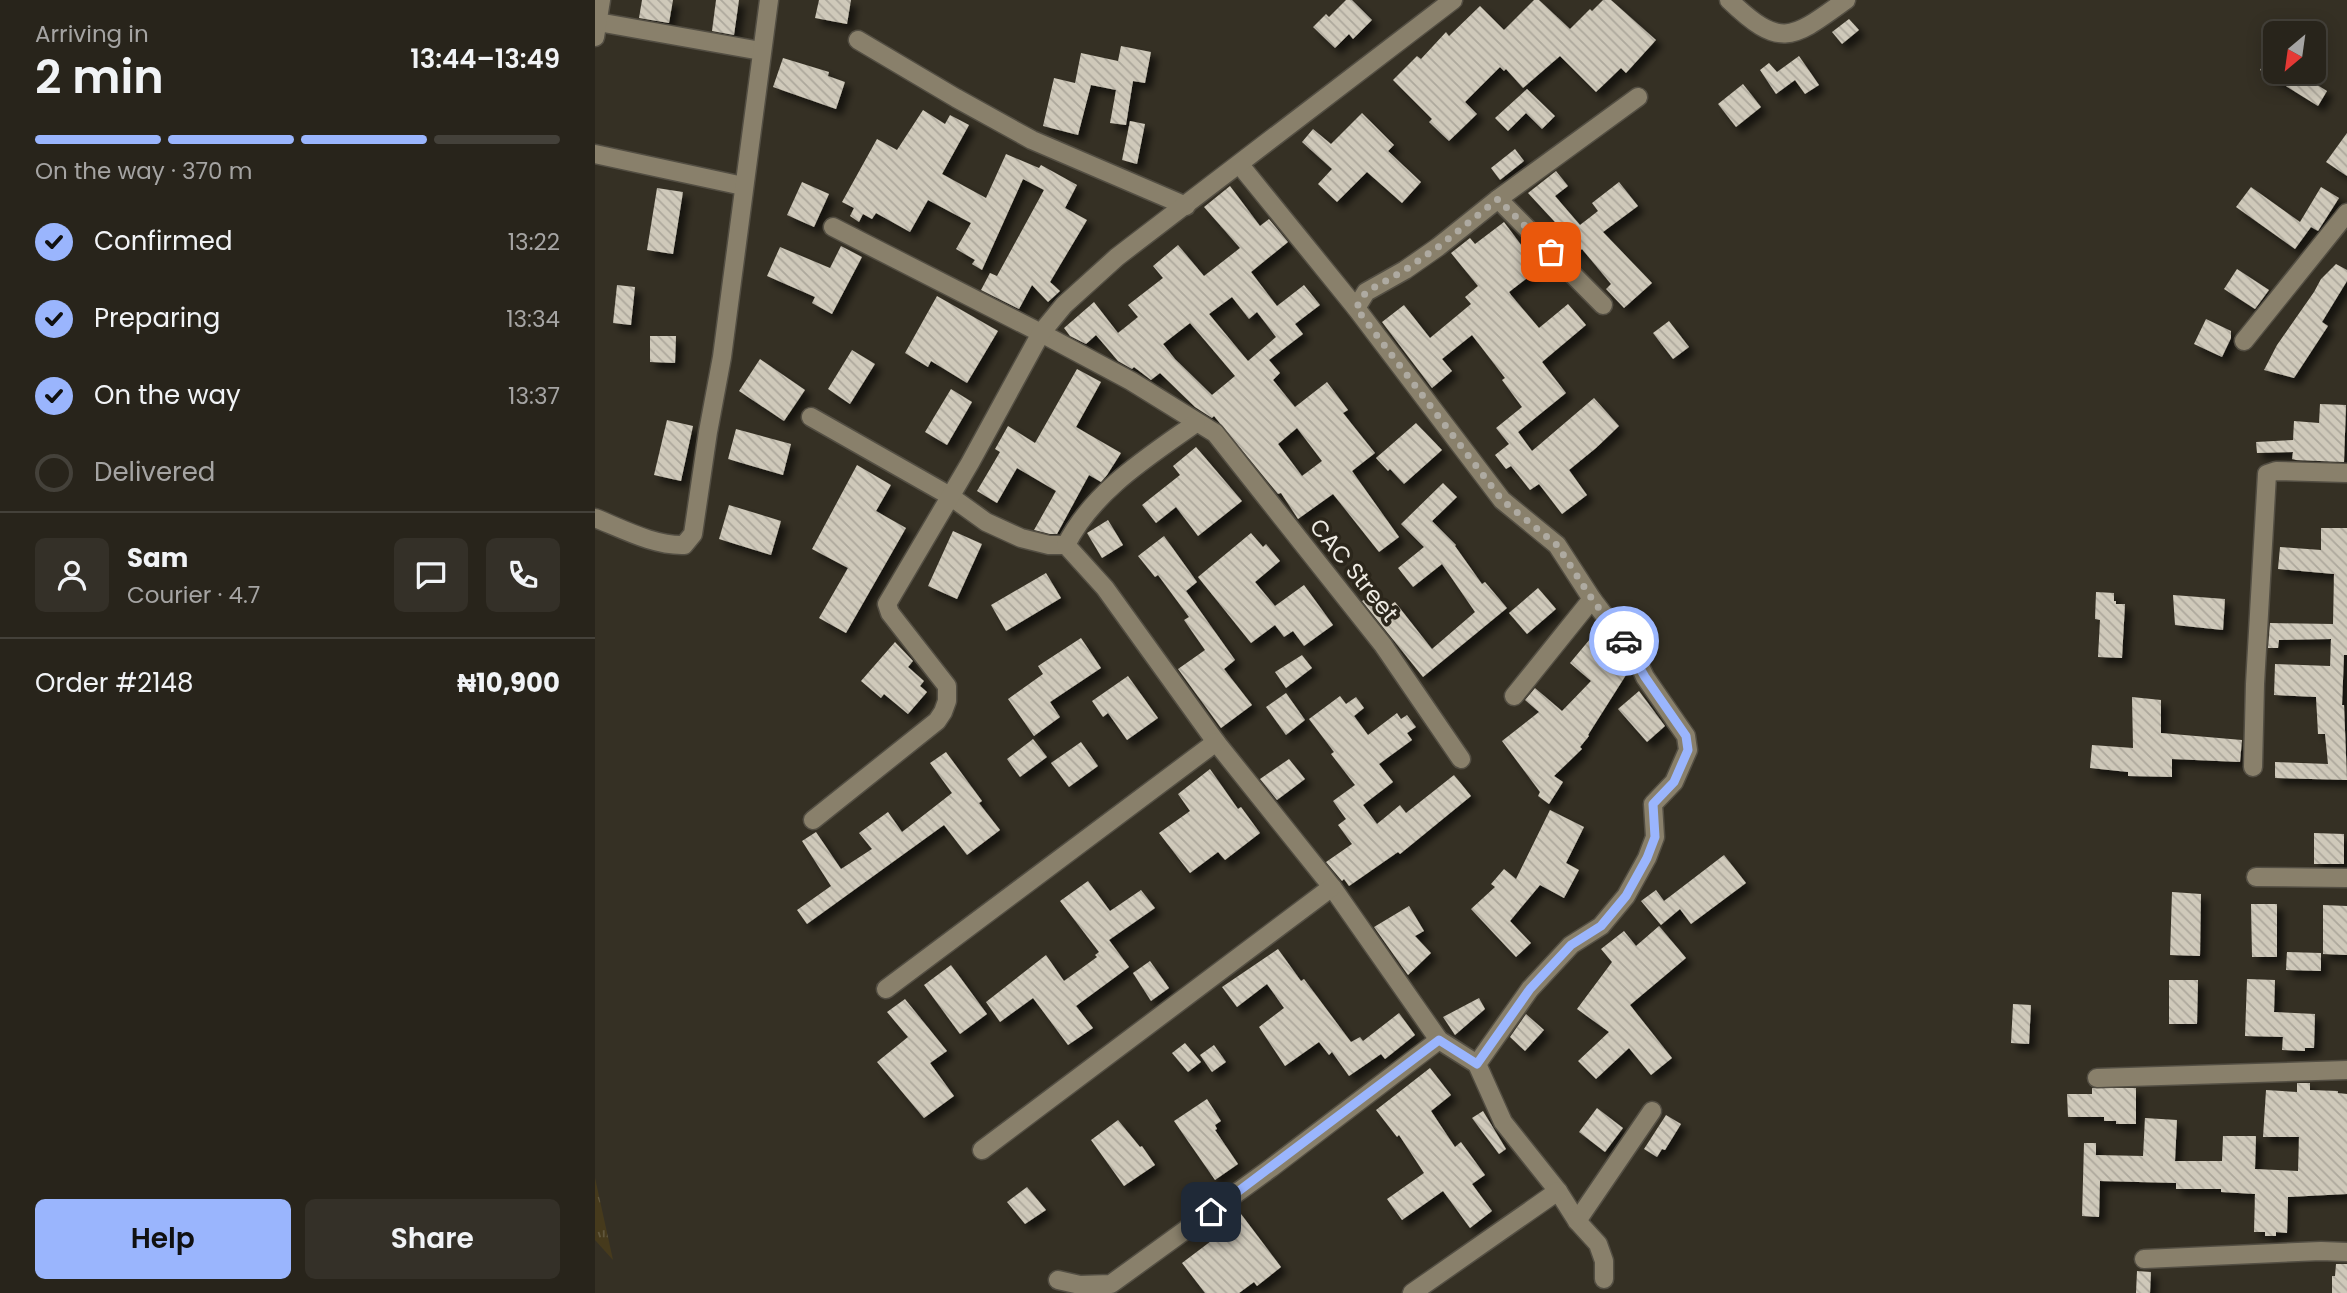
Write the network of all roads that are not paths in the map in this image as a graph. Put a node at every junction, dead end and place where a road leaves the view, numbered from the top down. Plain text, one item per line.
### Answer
1 (601, 0) edge
2 (769, 0) edge
3 (1453, 0) edge
4 (1729, 0) edge
5 (1846, 0) edge
6 (596, 30) edge
7 (858, 40) dead end
8 (761, 51) junction
9 (1638, 97) dead end
10 (595, 154) edge
11 (1240, 165) junction
12 (743, 186) junction
13 (1498, 199) junction
14 (1186, 206) junction
15 (2347, 213) edge
16 (833, 227) dead end
17 (1603, 305) dead end
18 (1356, 308) junction
19 (1041, 333) junction
20 (2244, 341) dead end
21 (811, 417) dead end
22 (1196, 423) junction
23 (2347, 473) edge
24 (950, 496) junction
25 (595, 518) edge
26 (1066, 545) junction
27 (1592, 599) junction
28 (1514, 696) dead end
29 (1216, 742) junction
30 (1461, 759) dead end
31 (2253, 767) dead end
32 (813, 820) dead end
33 (2256, 877) dead end
34 (2347, 878) edge
35 (1332, 887) junction
36 (886, 989) dead end
37 (1439, 1040) junction
38 (1477, 1064) junction
39 (2347, 1070) edge
40 (2097, 1077) dead end
41 (1652, 1111) dead end
42 (982, 1150) dead end
43 (1557, 1191) junction
44 (1577, 1222) junction
45 (2347, 1252) edge
46 (2144, 1259) dead end
47 (1604, 1279) dead end
48 (1058, 1280) dead end
49 (1412, 1293) edge

1 - 6 street
2 - 8 street
3 - 11 street
4 - 5 street
6 - 8 street
7 - 14 street
8 - 12 street
9 - 13 street
10 - 12 street
11 - 14 street
11 - 18 street
12 - 25 street
13 - 17 street
13 - 18 street
14 - 19 street
15 - 20 street
16 - 19 street, CAC Street
18 - 27 street
19 - 22 street, CAC Street
19 - 24 street
21 - 24 street
22 - 26 street
22 - 30 street, CAC Street
23 - 31 street
24 - 26 street
24 - 32 street
26 - 29 street
27 - 28 street
27 - 38 street
29 - 35 street
29 - 36 street
33 - 34 street
35 - 37 street
35 - 42 street
37 - 38 street
37 - 48 street
38 - 43 street
39 - 40 street
41 - 44 street
43 - 44 street
43 - 49 street
44 - 47 street
45 - 46 street

